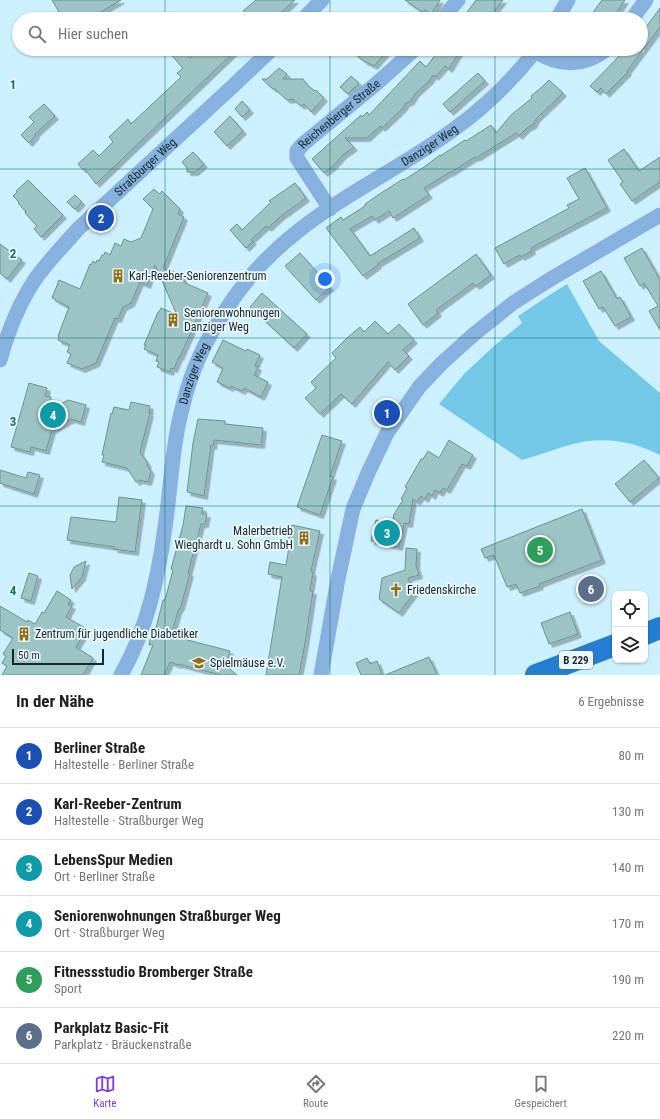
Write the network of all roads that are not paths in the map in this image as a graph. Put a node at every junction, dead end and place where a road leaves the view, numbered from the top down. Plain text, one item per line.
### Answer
1 (322, 0) edge
2 (458, 0) edge
3 (568, 0) edge
4 (646, 0) edge
5 (310, 12) edge
6 (448, 12) edge
7 (561, 12) edge
8 (637, 12) edge
9 (265, 56) edge
10 (407, 56) edge
11 (531, 56) edge
12 (545, 56) edge
13 (598, 56) edge
14 (330, 209) junction
15 (660, 215) edge
16 (0, 360) edge
17 (660, 628) edge
18 (648, 633) edge
19 (612, 646) edge
20 (121, 675) edge
21 (321, 675) edge
22 (536, 675) edge

1 - 5 street
2 - 6 street
3 - 7 street
4 - 8 street
9 - 16 street, Straßburger Weg
10 - 14 street, Reichenberger Straße
11 - 14 street, Danziger Weg
12 - 13 street
14 - 20 street, Danziger Weg
15 - 21 street
17 - 18 main road
19 - 22 main road, B 229

